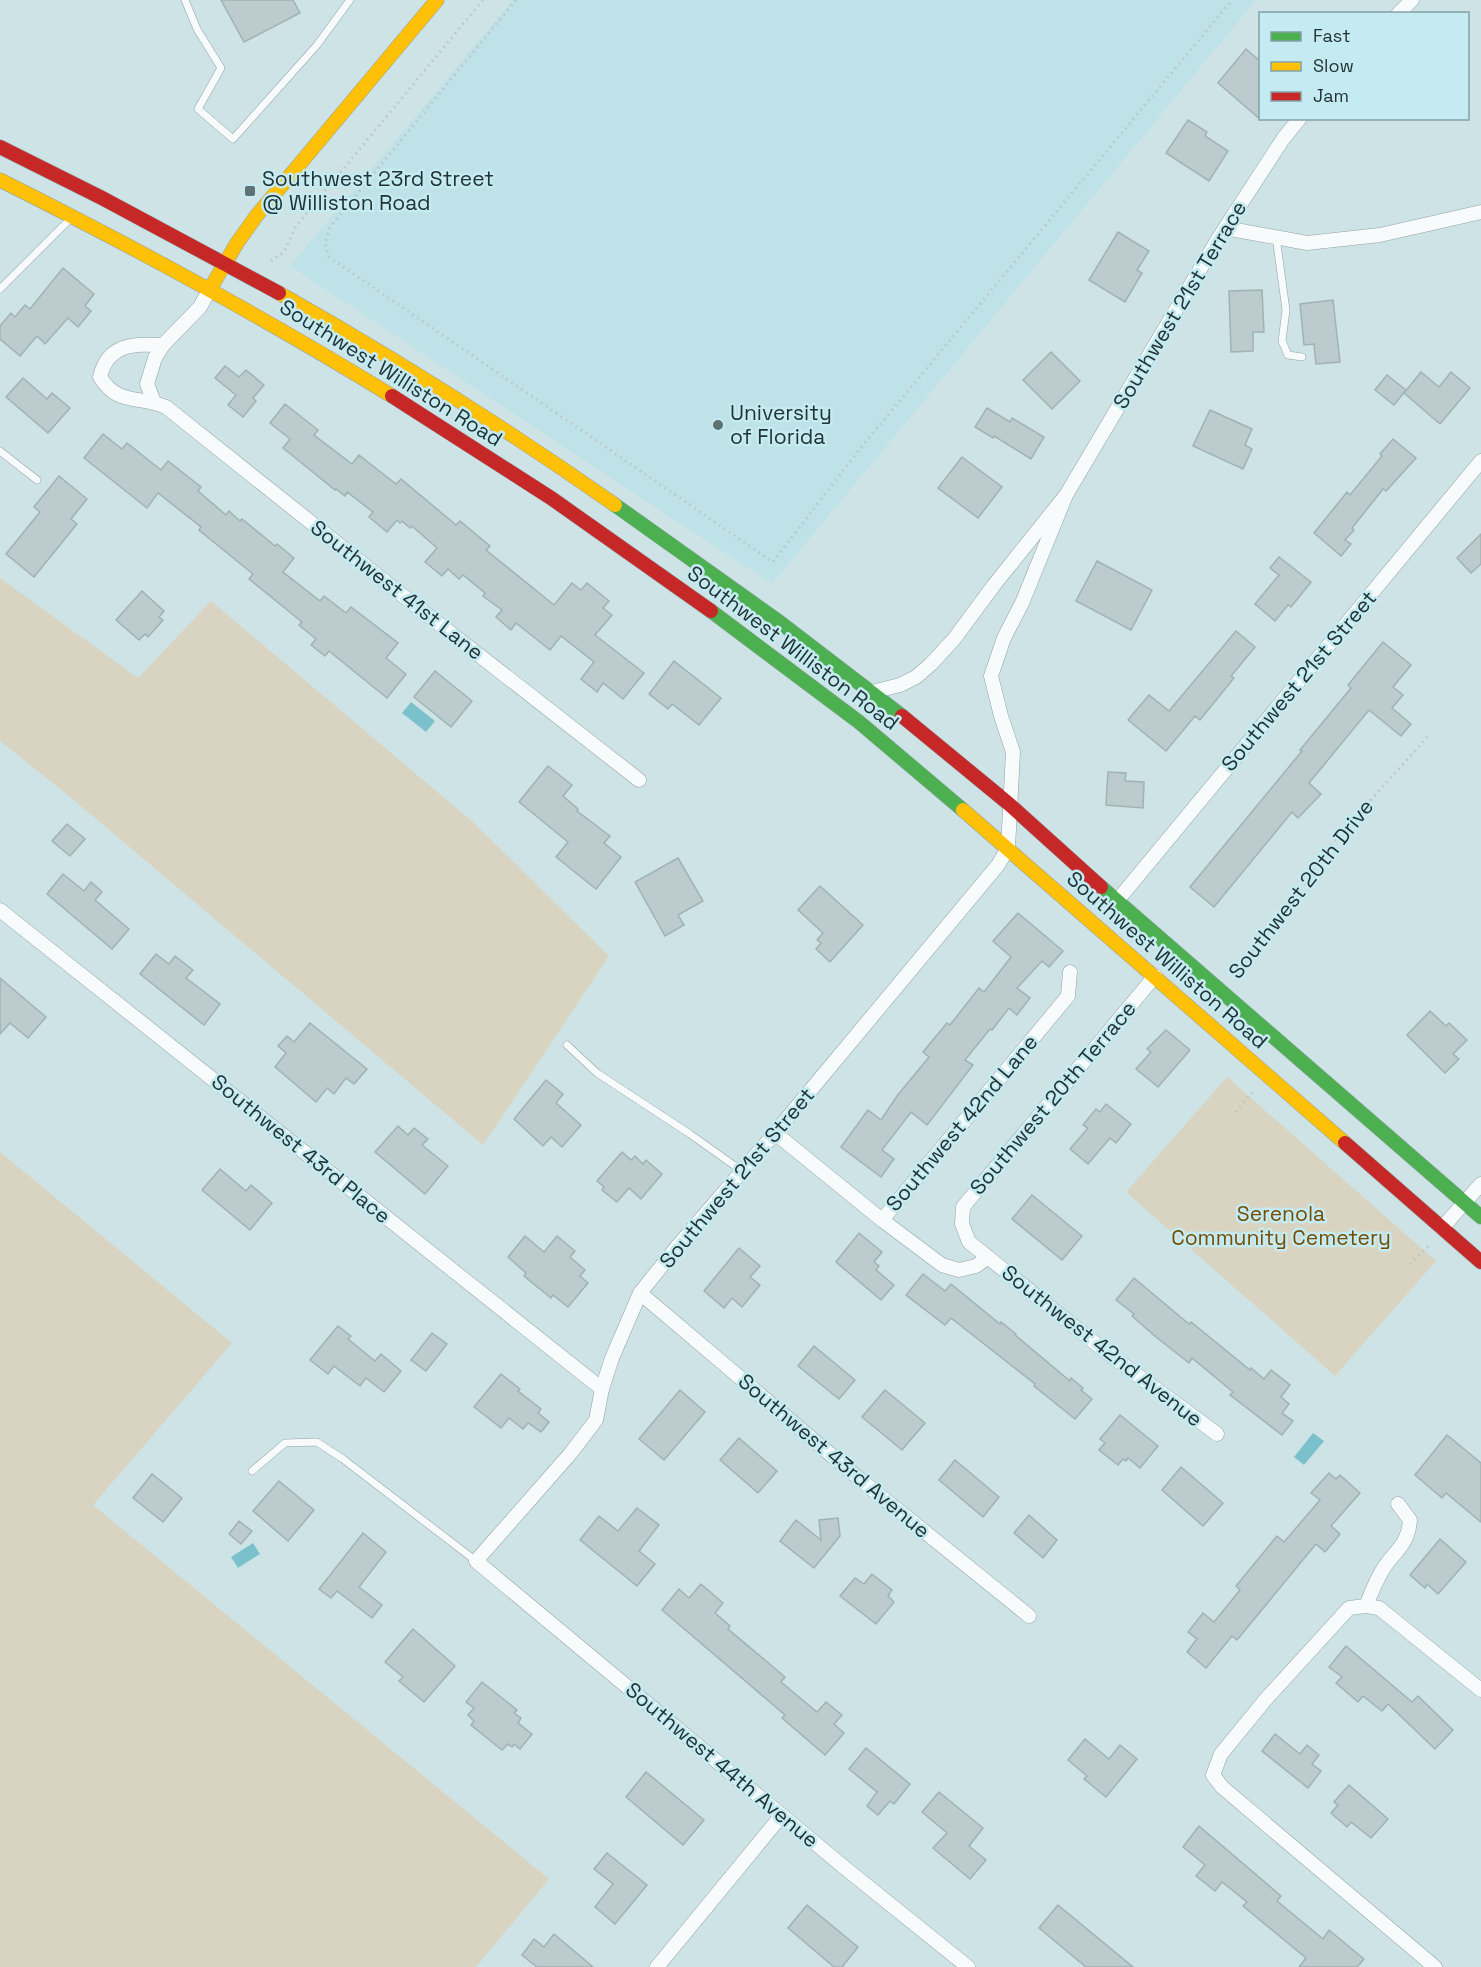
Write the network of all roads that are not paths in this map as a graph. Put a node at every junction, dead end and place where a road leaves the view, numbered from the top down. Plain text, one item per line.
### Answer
1 (185, 0) edge
2 (350, 0) edge
3 (437, 0) edge
4 (1412, 0) edge
5 (1400, 12) edge
6 (1298, 120) edge
7 (0, 147) edge
8 (0, 180) edge
9 (1481, 212) edge
10 (72, 216) junction
11 (1226, 228) junction
12 (1276, 237) junction
13 (225, 264) junction
14 (0, 289) edge
15 (210, 290) junction
16 (163, 345) junction
17 (1302, 357) dead end
18 (154, 402) junction
19 (0, 451) edge
20 (1481, 461) edge
21 (37, 480) dead end
22 (1066, 495) junction
23 (871, 692) junction
24 (639, 780) dead end
25 (1010, 805) junction
26 (1008, 848) junction
27 (1117, 901) junction
28 (0, 910) edge
29 (1070, 972) dead end
30 (1155, 976) junction
31 (567, 1045) dead end
32 (775, 1132) junction
33 (742, 1172) junction
34 (1481, 1184) edge
35 (1465, 1203) junction
36 (1481, 1217) edge
37 (882, 1220) junction
38 (962, 1224) joint
39 (1442, 1228) junction
40 (988, 1257) junction
41 (1481, 1262) edge
42 (640, 1293) junction
43 (602, 1389) junction
44 (1217, 1434) dead end
45 (252, 1471) dead end
46 (1398, 1504) dead end
47 (476, 1561) junction
48 (1366, 1606) junction
49 (1029, 1616) dead end
50 (1481, 1690) edge
51 (782, 1815) junction
52 (657, 1967) edge
53 (968, 1967) edge
54 (1435, 1967) edge

1 - 2 lane
3 - 13 main road
4 - 5 street
6 - 11 street, Southwest 21st Terrace
7 - 13 main road, Southwest Williston Road
8 - 10 main road, Southwest Williston Road
9 - 12 street
10 - 14 lane
10 - 15 main road, Southwest Williston Road
11 - 12 street
11 - 22 street, Southwest 21st Terrace
12 - 17 lane
13 - 15 main road
13 - 23 main road, Southwest Williston Road
15 - 16 street
15 - 26 main road, Southwest Williston Road
16 - 18 street
16 - 18 street
18 - 24 street, Southwest 41st Lane
19 - 21 lane
20 - 27 street, Southwest 21st Street
22 - 23 street, Southwest 21st Terrace
22 - 25 street, Southwest 21st Terrace
23 - 25 main road, Southwest Williston Road
25 - 26 street
25 - 27 main road, Southwest Williston Road
26 - 30 main road, Southwest Williston Road
26 - 32 street, Southwest 21st Street
27 - 35 main road, Southwest Williston Road
28 - 43 street, Southwest 43rd Place
29 - 37 street, Southwest 42nd Lane
30 - 38 street, Southwest 20th Terrace
30 - 39 main road, Southwest Williston Road
31 - 33 lane
32 - 33 street, Southwest 21st Street
32 - 37 street, Southwest 42nd Lane
33 - 42 street, Southwest 21st Street
34 - 35 street
35 - 36 main road, Southwest Williston Road
35 - 39 street
37 - 40 street, Southwest 42nd Avenue
38 - 40 street, Southwest 42nd Avenue
39 - 41 main road, Southwest Williston Road
40 - 44 street, Southwest 42nd Avenue
42 - 43 street, Southwest 21st Street
42 - 49 street, Southwest 43rd Avenue
43 - 47 street, Southwest 21st Street
45 - 47 lane
46 - 48 street
47 - 51 street, Southwest 44th Avenue
48 - 50 street
48 - 54 street
51 - 52 street
51 - 53 street, Southwest 44th Avenue

